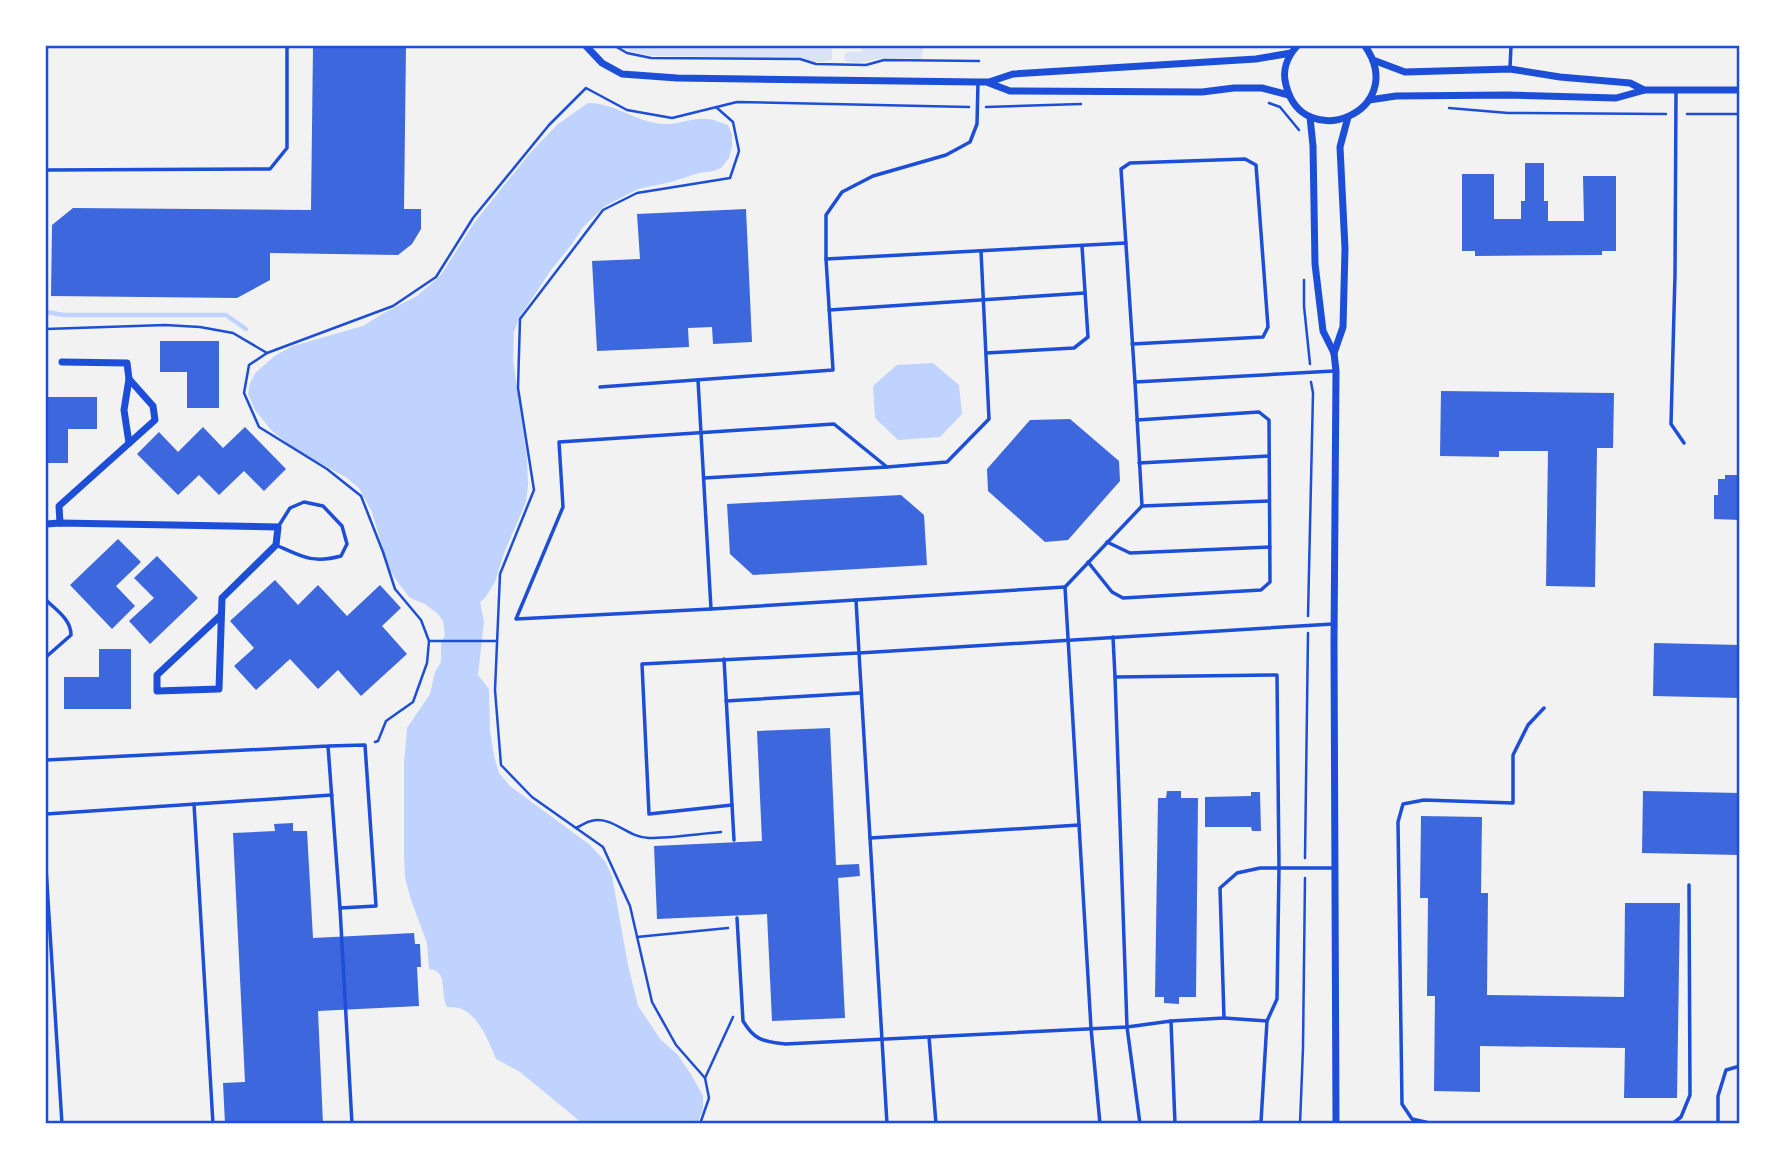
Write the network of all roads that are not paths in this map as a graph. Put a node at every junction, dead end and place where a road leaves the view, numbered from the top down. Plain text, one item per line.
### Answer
1 (287, 46) edge
2 (586, 46) edge
3 (1297, 46) edge
4 (1364, 46) edge
5 (1511, 46) edge
6 (1291, 53) junction
7 (1373, 60) junction
8 (1510, 69) junction
9 (978, 82) junction
10 (989, 82) junction
11 (1645, 90) junction
12 (1676, 90) junction
13 (1740, 90) edge
14 (1289, 95) junction
15 (1369, 100) junction
16 (1310, 117) junction
17 (1348, 117) junction
18 (46, 170) edge
19 (1126, 243) junction
20 (1082, 246) junction
21 (981, 251) junction
22 (826, 259) junction
23 (1085, 293) junction
24 (983, 300) junction
25 (829, 310) junction
26 (1132, 344) junction
27 (986, 353) junction
28 (1334, 353) junction
29 (62, 362) dead end
30 (1336, 371) junction
31 (129, 379) junction
32 (698, 380) junction
33 (1135, 382) junction
34 (600, 387) dead end
35 (1137, 420) junction
36 (701, 432) junction
37 (130, 443) junction
38 (1684, 443) dead end
39 (1269, 456) junction
40 (1139, 463) junction
41 (887, 467) junction
42 (704, 478) junction
43 (1269, 500) junction
44 (1142, 506) junction
45 (60, 523) junction
46 (46, 524) edge
47 (278, 527) junction
48 (1107, 542) junction
49 (276, 545) junction
50 (1270, 547) junction
51 (1088, 562) junction
52 (1065, 587) junction
53 (46, 600) edge
54 (856, 600) junction
55 (711, 609) junction
56 (221, 615) junction
57 (1334, 624) junction
58 (1112, 637) junction
59 (1069, 640) junction
60 (859, 653) junction
61 (46, 657) edge
62 (724, 659) junction
63 (1115, 677) junction
64 (861, 694) junction
65 (726, 701) junction
66 (1544, 708) dead end
67 (328, 746) junction
68 (46, 760) edge
69 (332, 795) junction
70 (194, 804) junction
71 (732, 805) junction
72 (46, 814) edge
73 (1079, 825) junction
74 (870, 838) junction
75 (734, 840) dead end
76 (46, 868) edge
77 (1279, 868) junction
78 (1335, 868) junction
79 (1689, 885) dead end
80 (340, 908) junction
81 (737, 918) dead end
82 (1224, 1018) junction
83 (1171, 1021) junction
84 (1267, 1021) junction
85 (1127, 1027) junction
86 (1091, 1028) junction
87 (929, 1037) junction
88 (883, 1039) junction
89 (1740, 1066) edge
90 (62, 1124) edge
91 (214, 1124) edge
92 (352, 1124) edge
93 (887, 1124) edge
94 (936, 1124) edge
95 (1100, 1124) edge
96 (1140, 1124) edge
97 (1175, 1124) edge
98 (1230, 1124) edge
99 (1336, 1124) edge
100 (1434, 1124) edge
101 (1672, 1124) edge
102 (1718, 1124) edge

1 - 18 lane
2 - 9 street
3 - 6 street
4 - 7 street
5 - 8 lane
6 - 10 street
6 - 14 street
7 - 8 street
7 - 15 street
8 - 11 street
9 - 10 street
9 - 22 lane
10 - 14 street
11 - 12 street
11 - 15 street
12 - 13 street
12 - 38 lane
14 - 16 street
15 - 17 street
16 - 17 street
16 - 28 street
17 - 28 street
19 - 20 lane
19 - 26 lane
19 - 26 lane
20 - 21 lane
20 - 23 lane
21 - 22 lane
21 - 24 lane
22 - 25 lane
23 - 24 lane
23 - 27 lane
24 - 25 lane
24 - 27 lane
25 - 32 lane
26 - 33 lane
27 - 41 lane
28 - 30 street
29 - 31 street
30 - 33 lane
30 - 57 street
31 - 37 street
31 - 37 street
32 - 34 lane
32 - 36 lane
33 - 35 lane
35 - 39 lane
35 - 40 lane
36 - 41 lane
36 - 42 lane
36 - 55 lane
37 - 45 street
39 - 40 lane
39 - 43 lane
40 - 44 lane
41 - 42 lane
42 - 55 lane
43 - 44 lane
43 - 50 lane
44 - 48 lane
45 - 46 street
45 - 47 street
47 - 49 street
47 - 49 lane
48 - 50 lane
48 - 51 lane
49 - 56 street
50 - 51 lane
51 - 52 lane
52 - 54 lane
52 - 59 lane
53 - 61 lane
54 - 55 lane
54 - 60 lane
56 - 56 street
57 - 58 lane
57 - 78 street
58 - 59 lane
58 - 63 lane
59 - 60 lane
59 - 73 lane
60 - 62 lane
60 - 64 lane
62 - 65 lane
62 - 71 lane
63 - 77 lane
63 - 85 lane
64 - 65 lane
64 - 74 lane
65 - 71 lane
66 - 100 lane
67 - 68 lane
67 - 69 lane
67 - 80 lane
69 - 70 lane
69 - 80 lane
70 - 72 lane
70 - 91 lane
71 - 75 lane
73 - 74 lane
73 - 86 lane
74 - 88 lane
76 - 90 lane
77 - 78 lane
77 - 82 lane
77 - 84 lane
78 - 99 street
79 - 101 lane
80 - 92 lane
81 - 88 lane
82 - 83 lane
82 - 84 lane
83 - 85 lane
83 - 97 lane
84 - 98 lane
85 - 86 lane
85 - 96 lane
86 - 87 lane
86 - 95 lane
87 - 88 lane
87 - 94 lane
88 - 93 lane
89 - 102 lane

